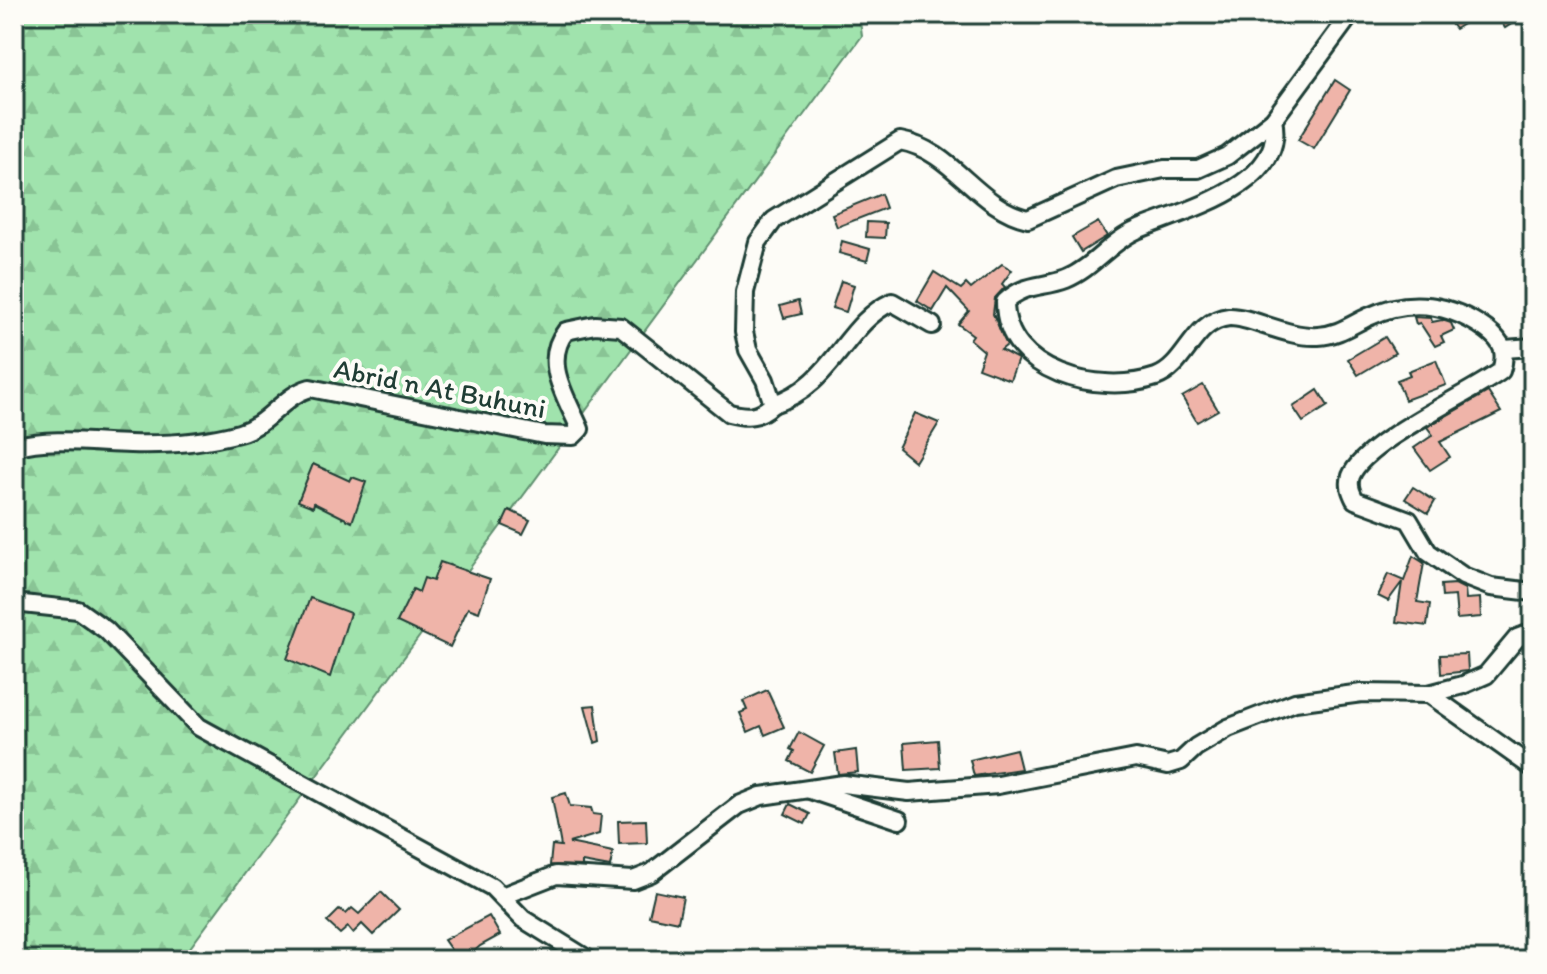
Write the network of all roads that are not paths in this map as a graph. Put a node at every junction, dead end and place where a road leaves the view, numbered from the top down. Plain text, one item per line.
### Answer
1 (1351, 14) edge
2 (1273, 120) junction
3 (932, 325) dead end
4 (1533, 347) edge
5 (1504, 349) junction
6 (773, 404) junction
7 (14, 447) edge
8 (1533, 592) edge
9 (14, 603) edge
10 (1533, 632) edge
11 (1429, 694) junction
12 (1533, 768) edge
13 (807, 789) junction
14 (899, 820) dead end
15 (502, 896) junction
16 (589, 960) edge

1 - 2 street
2 - 5 street
2 - 6 street
3 - 6 street
4 - 5 street
5 - 8 street
6 - 7 street, Abrid n At Buhuni
9 - 15 street
10 - 11 street
11 - 12 street
11 - 13 street
13 - 14 street
13 - 15 street
15 - 16 street

